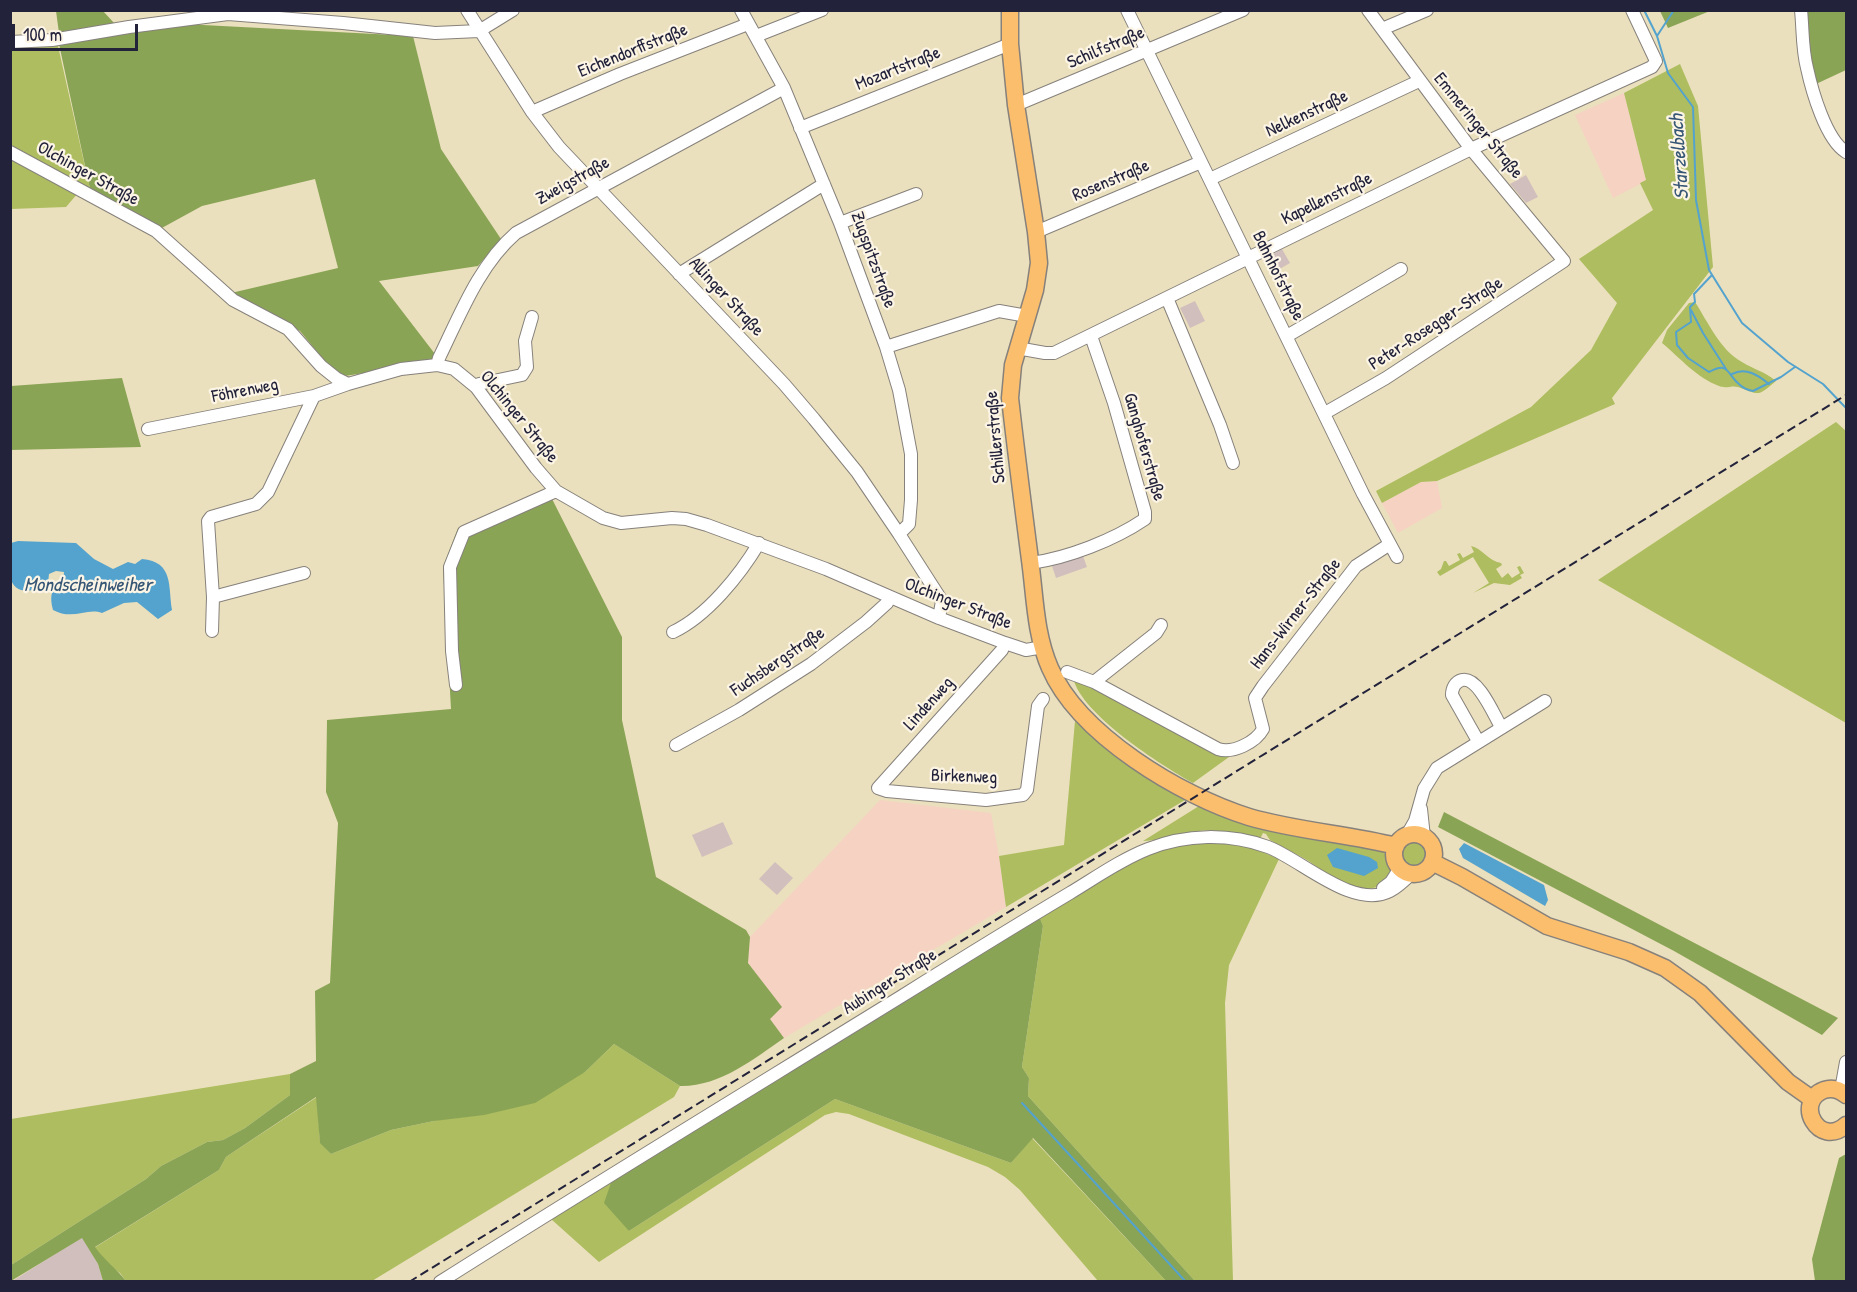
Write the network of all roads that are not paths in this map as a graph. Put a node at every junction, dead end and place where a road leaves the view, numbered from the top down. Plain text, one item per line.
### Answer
1 (467, 10) edge
2 (513, 10) edge
3 (741, 10) edge
4 (822, 10) edge
5 (1010, 10) edge
6 (1127, 10) edge
7 (1243, 10) edge
8 (1368, 10) edge
9 (1427, 10) edge
10 (1632, 10) edge
11 (1801, 10) edge
12 (187, 14) edge
13 (748, 24) junction
14 (1382, 29) junction
15 (479, 31) junction
16 (756, 36) junction
17 (10, 42) edge
18 (1010, 44) junction
19 (1146, 51) junction
20 (1419, 81) junction
21 (784, 88) junction
22 (1016, 105) junction
23 (532, 112) junction
24 (800, 128) junction
25 (1471, 149) junction
26 (10, 152) edge
27 (1846, 152) edge
28 (1201, 162) junction
29 (1210, 179) junction
30 (824, 184) junction
31 (598, 188) junction
32 (916, 194) dead end
33 (840, 223) junction
34 (1036, 232) junction
35 (1248, 257) junction
36 (1564, 261) joint
37 (1401, 269) dead end
38 (679, 274) junction
39 (1167, 298) junction
40 (1027, 316) junction
41 (532, 317) dead end
42 (1091, 336) junction
43 (1287, 336) junction
44 (886, 347) junction
45 (1017, 348) junction
46 (437, 365) junction
47 (348, 384) junction
48 (476, 387) junction
49 (314, 396) junction
50 (1324, 413) junction
51 (148, 429) dead end
52 (1233, 463) dead end
53 (556, 491) junction
54 (899, 534) junction
55 (759, 543) junction
56 (1390, 544) junction
57 (1397, 557) dead end
58 (1031, 563) junction
59 (304, 573) dead end
60 (213, 597) junction
61 (890, 597) junction
62 (939, 618) junction
63 (1161, 625) dead end
64 (212, 631) dead end
65 (673, 632) dead end
66 (1005, 643) junction
67 (1043, 647) junction
68 (1067, 672) dead end
69 (1094, 682) junction
70 (456, 685) dead end
71 (1043, 699) dead end
72 (1545, 701) dead end
73 (1501, 727) junction
74 (1478, 741) junction
75 (676, 745) dead end
76 (878, 788) joint
77 (1409, 839) junction
78 (1432, 862) junction
79 (1406, 871) junction
80 (1846, 1062) edge
81 (1844, 1093) edge
82 (1812, 1099) junction
83 (1846, 1125) edge
84 (440, 1281) edge

1 - 15 street, Allinger Straße
2 - 15 street
3 - 13 street, Zugspitzstraße
4 - 16 street
5 - 18 main road, Schillerstraße
6 - 19 street, Bahnhofstraße
7 - 19 street, Schilfstraße
8 - 14 street, Emmeringer Straße
9 - 14 street
10 - 25 street, Kapellenstraße
11 - 27 street
12 - 15 street
12 - 17 street
13 - 16 street, Zugspitzstraße
13 - 23 street, Eichendorffstraße
14 - 20 street, Emmeringer Straße
15 - 23 street, Allinger Straße
16 - 21 street, Zugspitzstraße
18 - 22 main road, Schillerstraße
18 - 24 street, Mozartstraße
19 - 22 street, Schilfstraße
19 - 28 street, Bahnhofstraße
20 - 25 street, Emmeringer Straße
20 - 29 street, Nelkenstraße
21 - 24 street, Zugspitzstraße
21 - 31 street, Zweigstraße
22 - 34 main road, Schillerstraße
23 - 31 street, Allinger Straße
24 - 30 street, Zugspitzstraße
25 - 35 street, Kapellenstraße
25 - 36 street, Emmeringer Straße
26 - 47 street, Olchinger Straße
28 - 29 street, Bahnhofstraße
28 - 34 street, Rosenstraße
29 - 35 street, Bahnhofstraße
30 - 33 street, Zugspitzstraße
30 - 38 street
31 - 38 street, Allinger Straße
31 - 46 street, Zweigstraße
32 - 33 street
33 - 44 street, Zugspitzstraße
34 - 40 main road, Schillerstraße
35 - 39 street, Kapellenstraße
35 - 43 street, Bahnhofstraße
36 - 50 street, Peter-Rosegger-Straße
37 - 43 street
38 - 54 street, Allinger Straße
39 - 42 street, Kapellenstraße
39 - 52 street
40 - 44 street
40 - 45 main road, Schillerstraße
41 - 48 street
42 - 45 street, Kapellenstraße
42 - 58 street, Ganghoferstraße
43 - 50 street, Bahnhofstraße
44 - 54 street, Zugspitzstraße
45 - 58 main road, Schillerstraße
46 - 47 street
46 - 48 street, Olchinger Straße
47 - 49 street, Föhrenweg
48 - 53 street, Olchinger Straße
49 - 51 street, Föhrenweg
49 - 60 street
50 - 56 street, Bahnhofstraße
53 - 55 street, Olchinger Straße
53 - 70 street
54 - 62 street, Allinger Straße
55 - 61 street, Olchinger Straße
55 - 65 street
56 - 57 street, Bahnhofstraße
56 - 69 street, Hans-Wirner-Straße
58 - 67 main road, Schillerstraße
59 - 60 street
60 - 64 street
61 - 62 street, Olchinger Straße
61 - 75 street, Fuchsbergstraße
62 - 66 street, Olchinger Straße
63 - 69 street
66 - 67 street, Olchinger Straße
66 - 76 street, Lindenweg
67 - 77 main road, Schillerstraße
68 - 69 street
71 - 76 street, Birkenweg
72 - 73 street
73 - 74 street
73 - 74 street
74 - 77 street
77 - 78 main road
77 - 79 main road
78 - 79 main road
78 - 82 main road
79 - 84 street, Aubinger Straße
80 - 81 street
81 - 82 main road
82 - 83 main road

